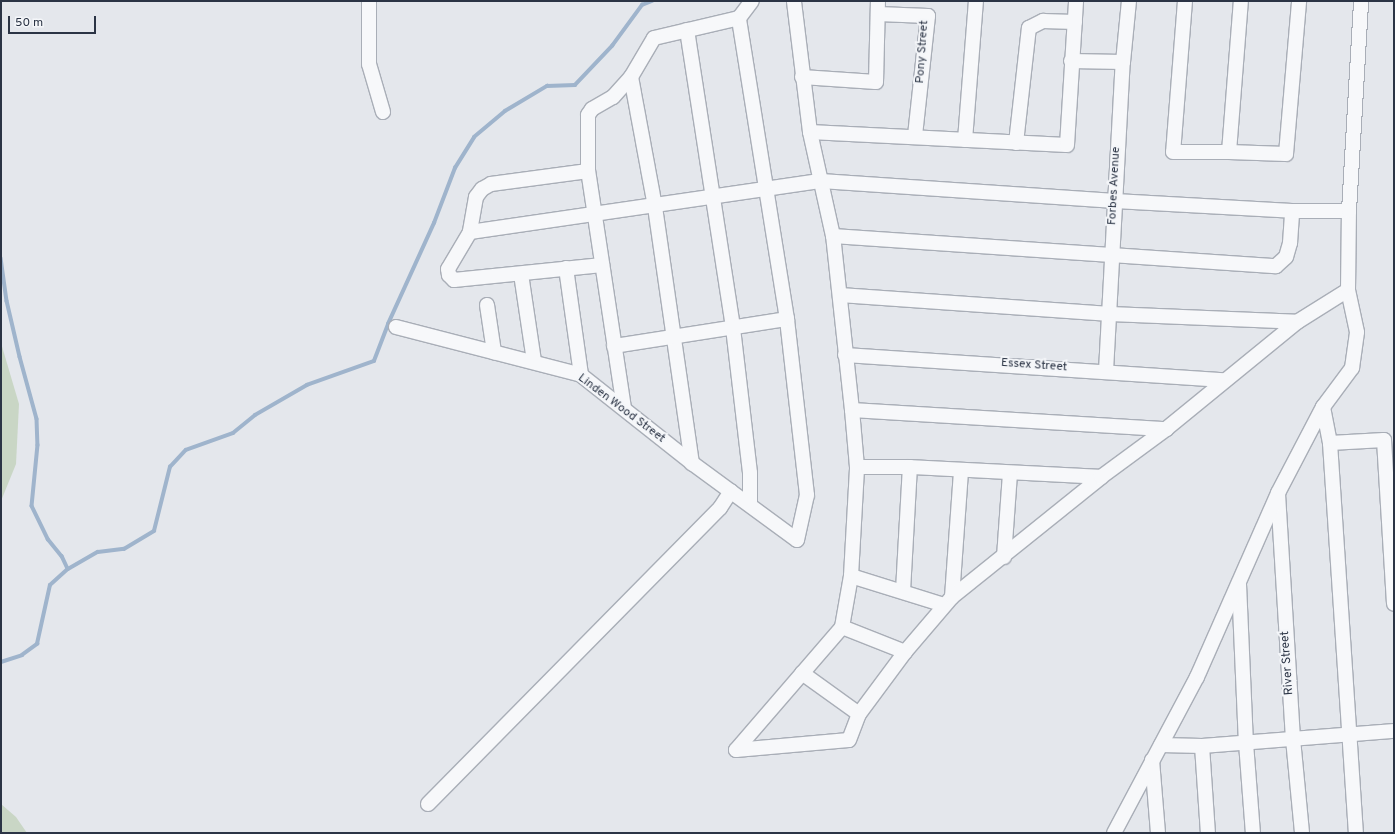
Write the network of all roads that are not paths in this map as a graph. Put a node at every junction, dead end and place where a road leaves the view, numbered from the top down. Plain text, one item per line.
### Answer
1 (368, 1) edge
2 (752, 1) edge
3 (794, 1) edge
4 (976, 1) edge
5 (1076, 1) edge
6 (1129, 1) edge
7 (1185, 1) edge
8 (1242, 1) edge
9 (1299, 1) edge
10 (1361, 1) edge
11 (878, 7) edge
12 (739, 18) junction
13 (1075, 22) junction
14 (687, 30) junction
15 (1071, 61) junction
16 (1123, 62) junction
17 (631, 77) junction
18 (802, 77) junction
19 (383, 112) dead end
20 (810, 132) junction
21 (915, 136) junction
22 (965, 140) junction
23 (1016, 143) junction
24 (1229, 152) junction
25 (588, 171) junction
26 (821, 181) junction
27 (768, 188) junction
28 (712, 198) junction
29 (1114, 201) junction
30 (655, 206) junction
31 (1292, 211) junction
32 (1349, 211) junction
33 (596, 214) junction
34 (470, 232) junction
35 (833, 236) junction
36 (1112, 255) junction
37 (602, 264) junction
38 (566, 268) junction
39 (521, 274) junction
40 (1348, 290) junction
41 (840, 295) junction
42 (487, 305) dead end
43 (1110, 314) junction
44 (787, 319) junction
45 (1297, 322) junction
46 (396, 327) dead end
47 (733, 328) junction
48 (674, 338) junction
49 (614, 346) junction
50 (494, 352) junction
51 (845, 355) junction
52 (534, 361) junction
53 (1106, 371) junction
54 (581, 375) junction
55 (1223, 380) junction
56 (624, 408) junction
57 (1323, 408) junction
58 (852, 410) junction
59 (1166, 429) junction
60 (1330, 444) junction
61 (692, 463) junction
62 (910, 467) junction
63 (857, 468) junction
64 (961, 472) junction
65 (1010, 474) junction
66 (1101, 477) junction
67 (731, 491) junction
68 (1278, 493) junction
69 (750, 504) junction
70 (1004, 557) junction
71 (852, 576) junction
72 (1239, 579) junction
73 (903, 591) junction
74 (948, 601) junction
75 (1394, 604) edge
76 (842, 627) junction
77 (905, 652) junction
78 (802, 673) junction
79 (859, 714) junction
80 (1394, 731) edge
81 (1350, 734) junction
82 (1293, 739) junction
83 (1246, 743) junction
84 (1161, 745) junction
85 (1202, 746) junction
86 (1152, 760) junction
87 (428, 804) dead end
88 (1114, 833) edge
89 (1158, 833) edge
90 (1208, 833) edge
91 (1253, 833) edge
92 (1302, 833) edge
93 (1356, 833) edge

1 - 19 street
2 - 12 street
3 - 18 street
4 - 22 street
5 - 13 street
6 - 16 street, Forbes Avenue
7 - 24 street
8 - 24 street
9 - 24 street
10 - 32 street
11 - 18 street
11 - 21 street, Pony Street
12 - 14 street
12 - 27 street
13 - 15 street
13 - 23 street
14 - 17 street
14 - 28 street
15 - 16 street
15 - 23 street
16 - 29 street, Forbes Avenue
17 - 25 street
17 - 30 street
18 - 20 street
20 - 21 street
20 - 26 street
21 - 22 street
22 - 23 street
25 - 33 street
25 - 34 street
26 - 27 street
26 - 29 street
26 - 35 street
27 - 28 street
27 - 44 street
28 - 30 street
28 - 47 street
29 - 31 street
29 - 36 street, Forbes Avenue
30 - 33 street
30 - 48 street
31 - 32 street
31 - 36 street
32 - 40 street
33 - 34 street
33 - 37 street
34 - 39 street
35 - 36 street
35 - 41 street
36 - 43 street, Forbes Avenue
37 - 38 street
37 - 49 street
38 - 39 street
38 - 54 street
39 - 52 street
40 - 45 street
40 - 57 street
41 - 43 street
41 - 51 street
42 - 50 street
43 - 45 street
43 - 53 street, Forbes Avenue
44 - 47 street
44 - 69 street, Linden Wood Street
45 - 55 street
46 - 50 street, Linden Wood Street
47 - 48 street
47 - 69 street
48 - 49 street
48 - 61 street
49 - 56 street
50 - 52 street, Linden Wood Street
51 - 53 street, Essex Street
51 - 58 street
52 - 54 street, Linden Wood Street
53 - 55 street, Essex Street
54 - 56 street, Linden Wood Street
55 - 59 street
56 - 61 street, Linden Wood Street
57 - 60 street
57 - 68 street
58 - 59 street
58 - 63 street
59 - 66 street
60 - 75 street
60 - 81 street
61 - 67 street, Linden Wood Street
62 - 63 street
62 - 64 street
62 - 73 street
63 - 71 street
64 - 65 street
64 - 74 street
65 - 66 street
65 - 70 street
66 - 70 street
67 - 69 street, Linden Wood Street
67 - 87 street
68 - 72 street
68 - 82 street, River Street
70 - 74 street
71 - 73 street
71 - 76 street
72 - 83 street
72 - 84 street
73 - 74 street
74 - 77 street
76 - 77 street
76 - 78 street
77 - 79 street
78 - 79 street
78 - 79 street
80 - 81 street
81 - 82 street
81 - 93 street
82 - 83 street
82 - 92 street, River Street
83 - 85 street
83 - 91 street
84 - 85 street
84 - 86 street
85 - 90 street
86 - 88 street
86 - 89 street

